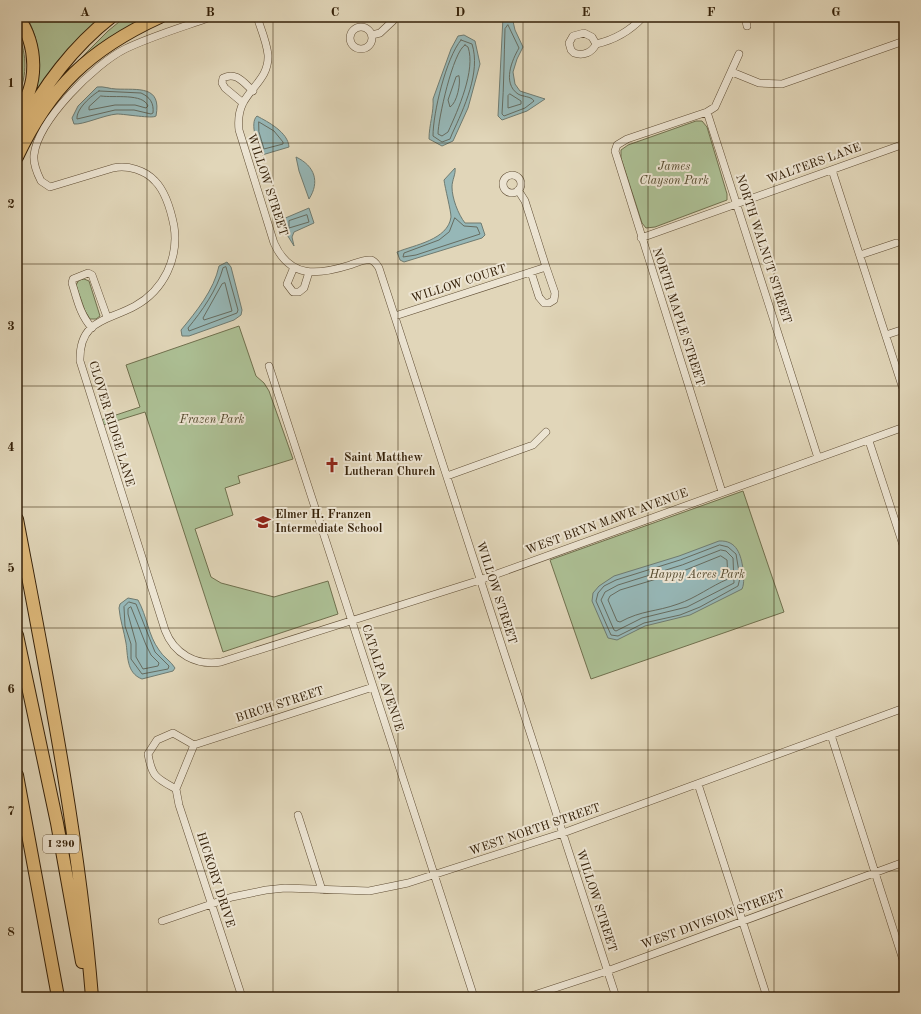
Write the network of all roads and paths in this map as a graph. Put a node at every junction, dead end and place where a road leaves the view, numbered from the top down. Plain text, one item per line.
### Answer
1 (18, 17) edge
2 (111, 17) edge
3 (160, 17) edge
4 (211, 17) edge
5 (257, 17) edge
6 (397, 17) edge
7 (643, 17) edge
8 (746, 17) edge
9 (747, 26) dead end
10 (372, 35) dead end
11 (904, 41) edge
12 (596, 44) dead end
13 (739, 54) dead end
14 (732, 72) junction
15 (253, 91) junction
16 (243, 102) junction
17 (17, 112) edge
18 (707, 112) junction
19 (17, 140) edge
20 (904, 144) edge
21 (17, 157) edge
22 (832, 170) junction
23 (518, 190) dead end
24 (737, 204) junction
25 (641, 238) junction
26 (896, 243) dead end
27 (860, 255) junction
28 (294, 267) junction
29 (546, 268) junction
30 (309, 272) junction
31 (531, 272) junction
32 (395, 316) junction
33 (107, 317) junction
34 (92, 328) junction
35 (904, 329) edge
36 (886, 335) junction
37 (269, 366) dead end
38 (904, 392) edge
39 (904, 427) edge
40 (546, 432) dead end
41 (869, 441) junction
42 (818, 458) junction
43 (447, 476) junction
44 (722, 492) junction
45 (17, 519) edge
46 (904, 548) edge
47 (480, 580) junction
48 (351, 621) junction
49 (17, 635) edge
50 (373, 687) junction
51 (904, 708) edge
52 (831, 735) junction
53 (194, 745) junction
54 (17, 775) edge
55 (698, 784) junction
56 (176, 789) junction
57 (298, 815) dead end
58 (563, 833) junction
59 (904, 862) edge
60 (874, 872) junction
61 (434, 875) junction
62 (322, 890) junction
63 (212, 905) junction
64 (743, 920) junction
65 (162, 921) dead end
66 (904, 963) edge
67 (607, 971) junction
68 (58, 997) edge
69 (89, 997) edge
70 (92, 997) edge
71 (242, 997) edge
72 (474, 997) edge
73 (528, 997) edge
74 (616, 997) edge
75 (767, 997) edge

1 - 17 highway
2 - 19 highway
3 - 21 highway
4 - 33 street, CLOVER RIDGE LANE
5 - 15 street
6 - 10 street
7 - 12 street
8 - 9 street
11 - 14 street
13 - 14 street
14 - 18 street
15 - 16 street
15 - 16 street
16 - 28 street, WILLOW STREET
18 - 24 street, NORTH WALNUT STREET
18 - 25 street, NORTH MAPLE STREET
20 - 22 street, WALTERS LANE
22 - 24 street, WALTERS LANE
22 - 27 street
23 - 29 street
24 - 25 street, WALTERS LANE
24 - 42 street, NORTH WALNUT STREET
25 - 44 street, NORTH MAPLE STREET
26 - 27 street
27 - 36 street
28 - 30 street, WILLOW STREET
28 - 30 street
29 - 31 street, WILLOW COURT
29 - 31 street
30 - 32 street, WILLOW STREET
31 - 32 street, WILLOW COURT
32 - 43 street, WILLOW STREET
33 - 34 street, CLOVER RIDGE LANE
33 - 34 street
34 - 48 street, CLOVER RIDGE LANE
35 - 36 street
36 - 38 street
37 - 48 street, CATALPA AVENUE
39 - 41 street, WEST BRYN MAWR AVENUE
40 - 43 street
41 - 42 street, WEST BRYN MAWR AVENUE
41 - 46 street
42 - 44 street, WEST BRYN MAWR AVENUE
43 - 47 street, WILLOW STREET
44 - 47 street, WEST BRYN MAWR AVENUE
45 - 70 highway
47 - 48 street, WEST BRYN MAWR AVENUE
47 - 58 street, WILLOW STREET
48 - 50 street, CATALPA AVENUE
49 - 69 highway, I 290
50 - 53 street, BIRCH STREET
50 - 61 street, CATALPA AVENUE
51 - 52 street, WEST NORTH STREET
52 - 55 street, WEST NORTH STREET
52 - 60 street
53 - 56 street
53 - 56 street
54 - 68 highway, I 290
55 - 58 street, WEST NORTH STREET
55 - 64 street
56 - 63 street, HICKORY DRIVE
57 - 62 street
58 - 61 street, WEST NORTH STREET
58 - 67 street, WILLOW STREET
59 - 60 street, WEST DIVISION STREET
60 - 64 street, WEST DIVISION STREET
60 - 66 street
61 - 62 street, WEST NORTH STREET
61 - 72 street, CATALPA AVENUE
62 - 63 street, WEST NORTH STREET
63 - 65 street, WEST NORTH STREET
63 - 71 street, HICKORY DRIVE
64 - 67 street, WEST DIVISION STREET
64 - 75 street
67 - 73 street, WEST DIVISION STREET
67 - 74 street, WILLOW STREET

